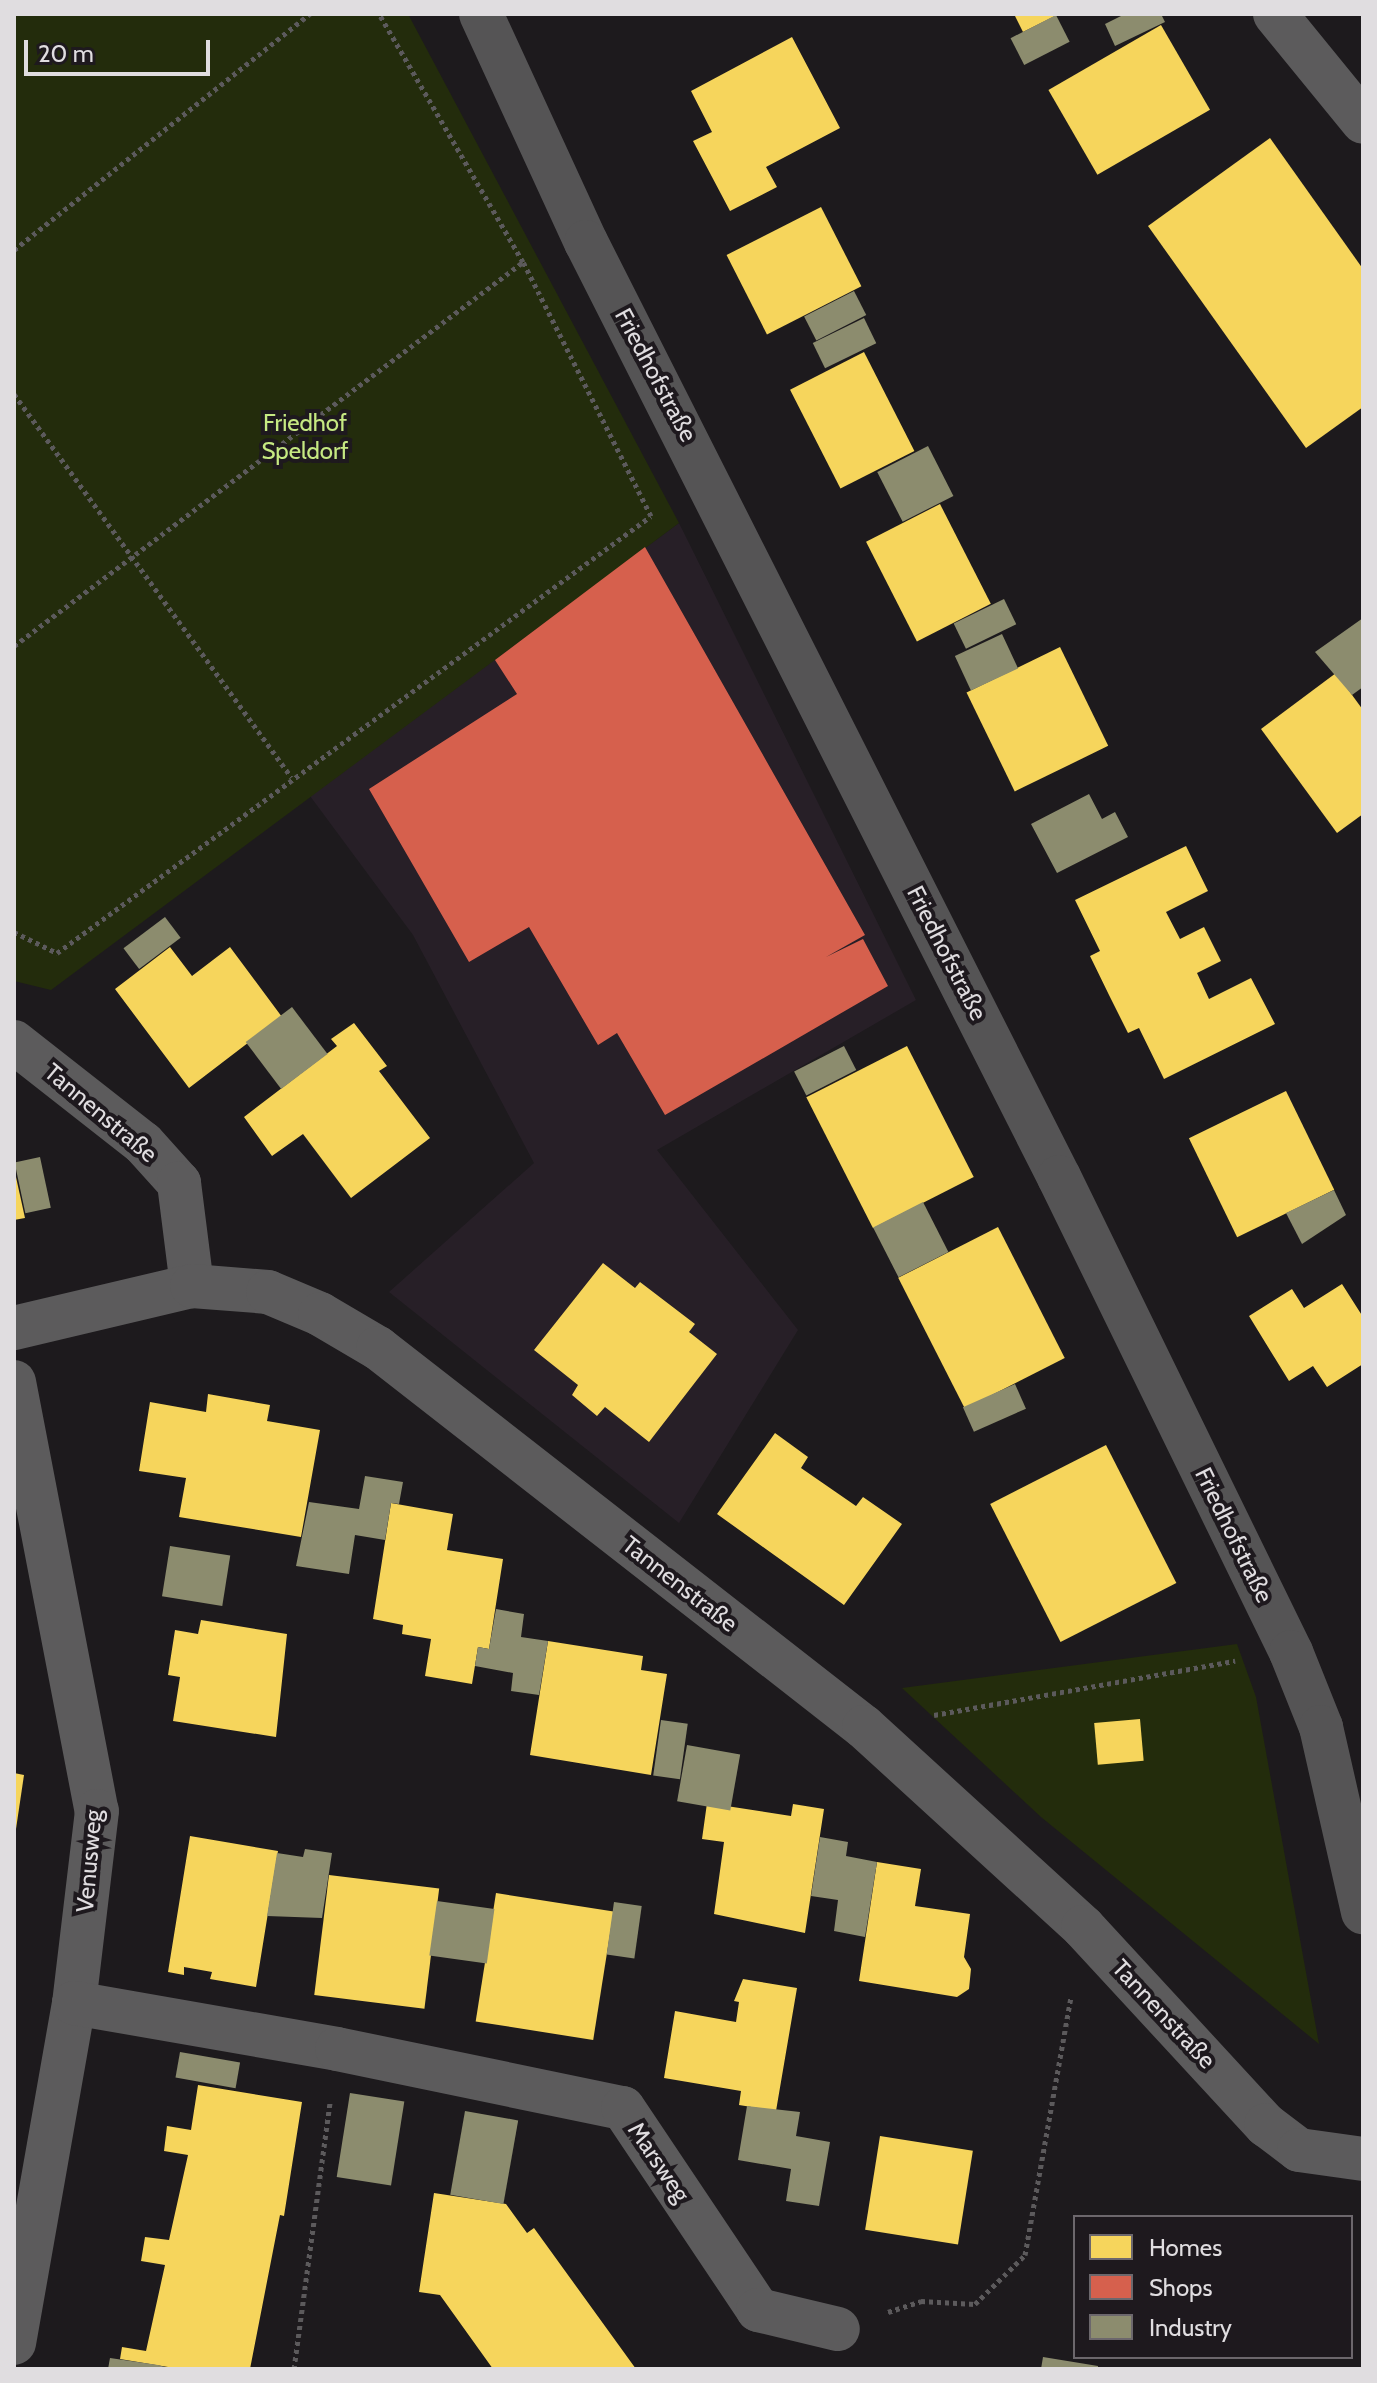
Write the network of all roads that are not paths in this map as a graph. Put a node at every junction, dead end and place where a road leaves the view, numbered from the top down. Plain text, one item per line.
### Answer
1 (481, 14) edge
2 (1275, 14) edge
3 (1363, 122) edge
4 (14, 1042) edge
5 (192, 1286) junction
6 (14, 1328) edge
7 (14, 1382) edge
8 (1355, 1828) edge
9 (1363, 1912) edge
10 (74, 2003) junction
11 (1363, 2159) edge
12 (838, 2329) road end
13 (14, 2343) edge

1 - 8 street, Friedhofstraße
2 - 3 street
4 - 5 street, Tannenstraße
5 - 6 street
5 - 11 street, Tannenstraße
7 - 10 street, Venusweg
8 - 9 street, Friedhofstraße
10 - 12 street, Marsweg
10 - 13 street, Venusweg

